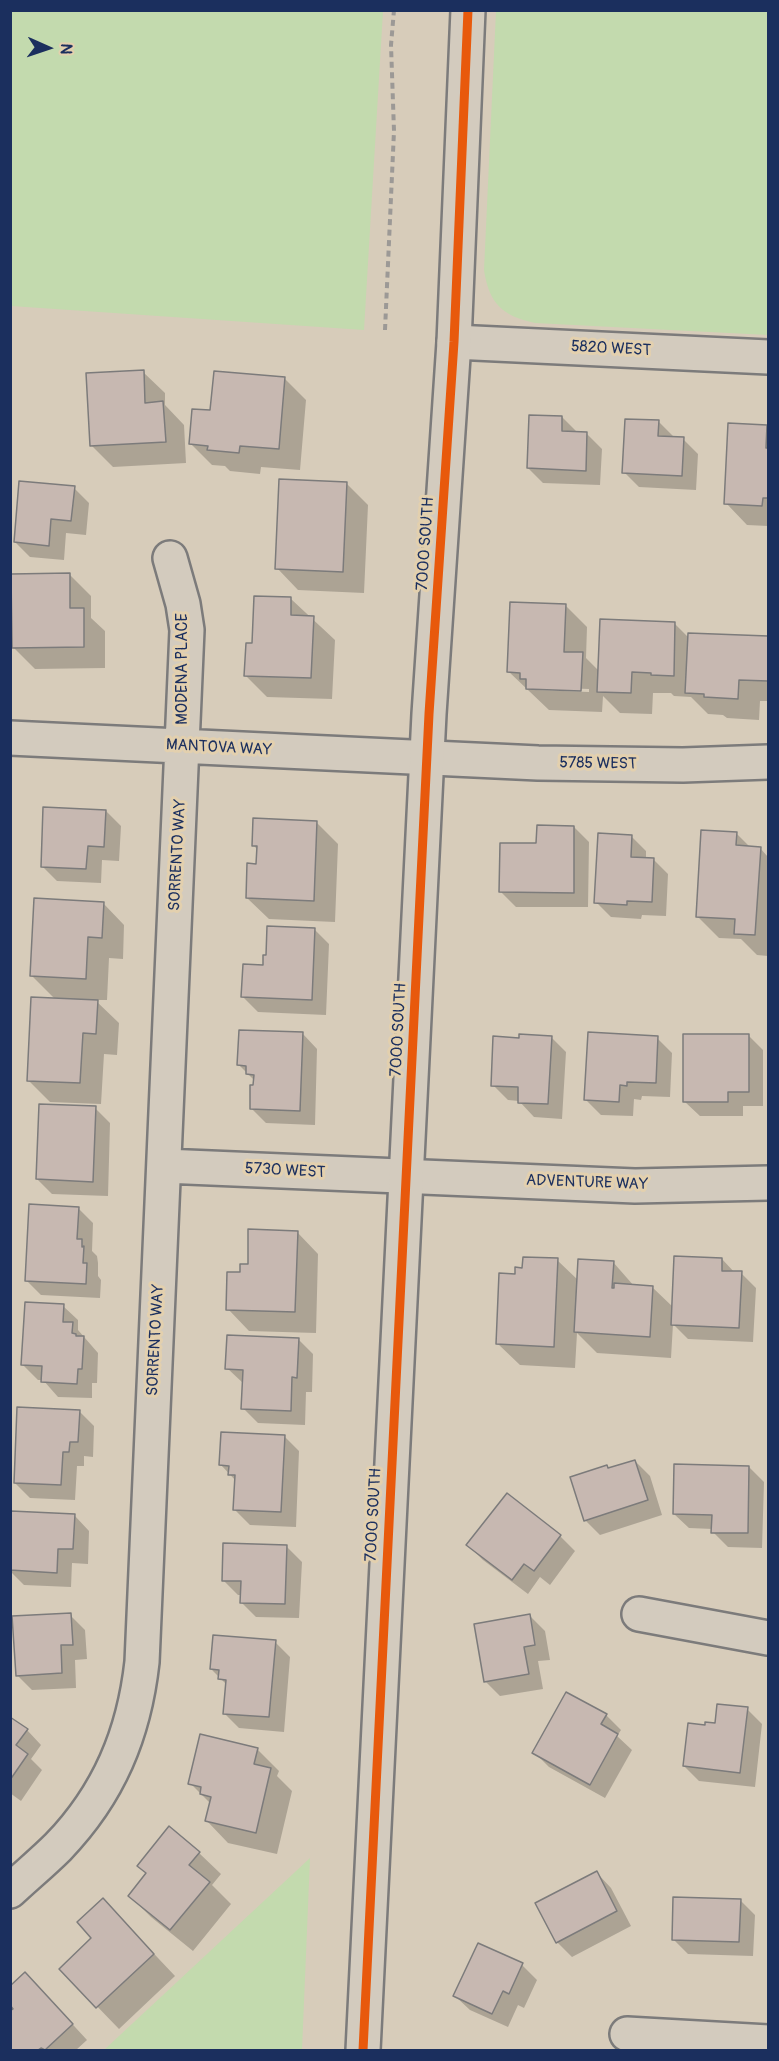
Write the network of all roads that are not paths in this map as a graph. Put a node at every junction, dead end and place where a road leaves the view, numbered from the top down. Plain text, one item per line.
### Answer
1 (468, 10) edge
2 (454, 342) junction
3 (768, 357) edge
4 (170, 558) dead end
5 (10, 738) edge
6 (182, 746) junction
7 (428, 758) junction
8 (768, 762) edge
9 (164, 1166) junction
10 (406, 1176) junction
11 (768, 1183) edge
12 (639, 1614) dead end
13 (768, 1638) edge
14 (10, 1891) edge
15 (627, 2034) dead end
16 (768, 2042) edge
17 (363, 2050) edge

1 - 2 street, 7000 SOUTH
2 - 3 street, 5820 WEST
2 - 7 street, 7000 SOUTH
4 - 6 street, MODENA PLACE
5 - 6 street, MANTOVA WAY
6 - 7 street, MANTOVA WAY
6 - 9 street, SORRENTO WAY
7 - 8 street, 5785 WEST
7 - 10 street, 7000 SOUTH
9 - 10 street, 5730 WEST
9 - 14 street, SORRENTO WAY
10 - 11 street, ADVENTURE WAY
10 - 17 street, 7000 SOUTH
12 - 13 street
15 - 16 street

